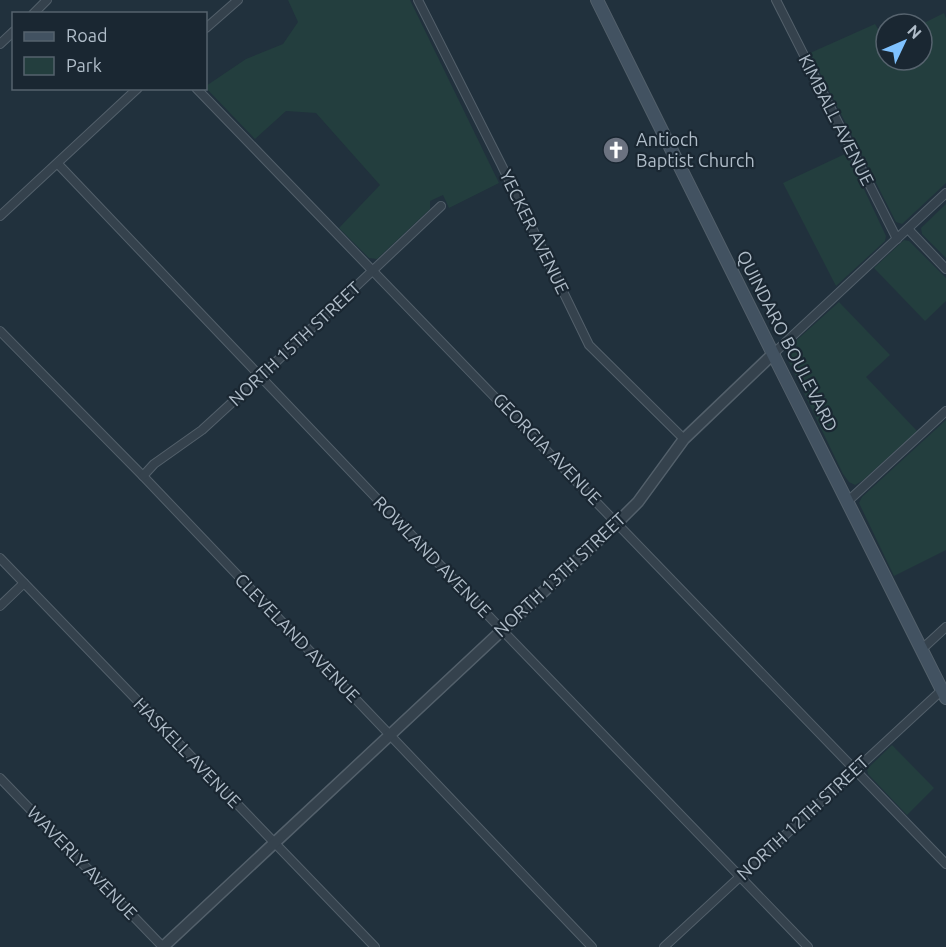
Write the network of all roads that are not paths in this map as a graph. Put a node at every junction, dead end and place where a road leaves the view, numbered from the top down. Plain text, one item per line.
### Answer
1 (47, 0) edge
2 (238, 0) edge
3 (417, 0) edge
4 (597, 0) edge
5 (776, 0) edge
6 (35, 12) edge
7 (207, 27) edge
8 (12, 33) edge
9 (0, 44) edge
10 (136, 90) edge
11 (198, 90) edge
12 (58, 164) junction
13 (946, 193) edge
14 (441, 206) dead end
15 (0, 216) edge
16 (908, 229) junction
17 (897, 239) junction
18 (946, 269) edge
19 (374, 271) junction
20 (0, 331) edge
21 (773, 354) junction
22 (261, 376) junction
23 (946, 411) edge
24 (684, 440) junction
25 (143, 476) junction
26 (848, 502) junction
27 (618, 522) junction
28 (0, 558) edge
29 (24, 583) junction
30 (0, 606) edge
31 (946, 627) edge
32 (502, 630) junction
33 (921, 650) junction
34 (944, 694) edge
35 (390, 735) junction
36 (855, 770) junction
37 (0, 778) edge
38 (273, 843) junction
39 (946, 864) edge
40 (740, 876) junction
41 (163, 947) edge
42 (375, 947) edge
43 (592, 947) edge
44 (664, 947) edge
45 (808, 947) edge

1 - 6 street
2 - 7 street
3 - 24 street, YECKER AVENUE
4 - 21 main road, QUINDARO BOULEVARD
5 - 17 street, KIMBALL AVENUE
8 - 9 street
10 - 12 street
11 - 19 street, GEORGIA AVENUE
12 - 15 street
12 - 22 street, ROWLAND AVENUE
13 - 16 street, NORTH 13TH STREET
14 - 19 street, NORTH 15TH STREET
16 - 17 street, NORTH 13TH STREET
16 - 18 street
17 - 21 street, NORTH 13TH STREET
19 - 22 street, NORTH 15TH STREET
19 - 27 street, GEORGIA AVENUE
20 - 25 street, CLEVELAND AVENUE
21 - 24 street, NORTH 13TH STREET
21 - 26 main road, QUINDARO BOULEVARD
22 - 25 street, NORTH 15TH STREET
22 - 32 street, ROWLAND AVENUE
23 - 26 street
24 - 27 street, NORTH 13TH STREET
25 - 35 street, CLEVELAND AVENUE
26 - 33 main road, QUINDARO BOULEVARD
27 - 32 street, NORTH 13TH STREET
27 - 36 street, GEORGIA AVENUE
28 - 29 street, HASKELL AVENUE
29 - 30 street
29 - 38 street, HASKELL AVENUE
31 - 33 street
32 - 35 street, NORTH 13TH STREET
32 - 40 street, ROWLAND AVENUE
33 - 34 main road, QUINDARO BOULEVARD
34 - 36 street, NORTH 12TH STREET
35 - 38 street, NORTH 13TH STREET
35 - 43 street, CLEVELAND AVENUE
36 - 39 street, GEORGIA AVENUE
36 - 40 street, NORTH 12TH STREET
37 - 41 street, WAVERLY AVENUE
38 - 41 street, NORTH 13TH STREET
38 - 42 street, HASKELL AVENUE
40 - 44 street, NORTH 12TH STREET
40 - 45 street, ROWLAND AVENUE

